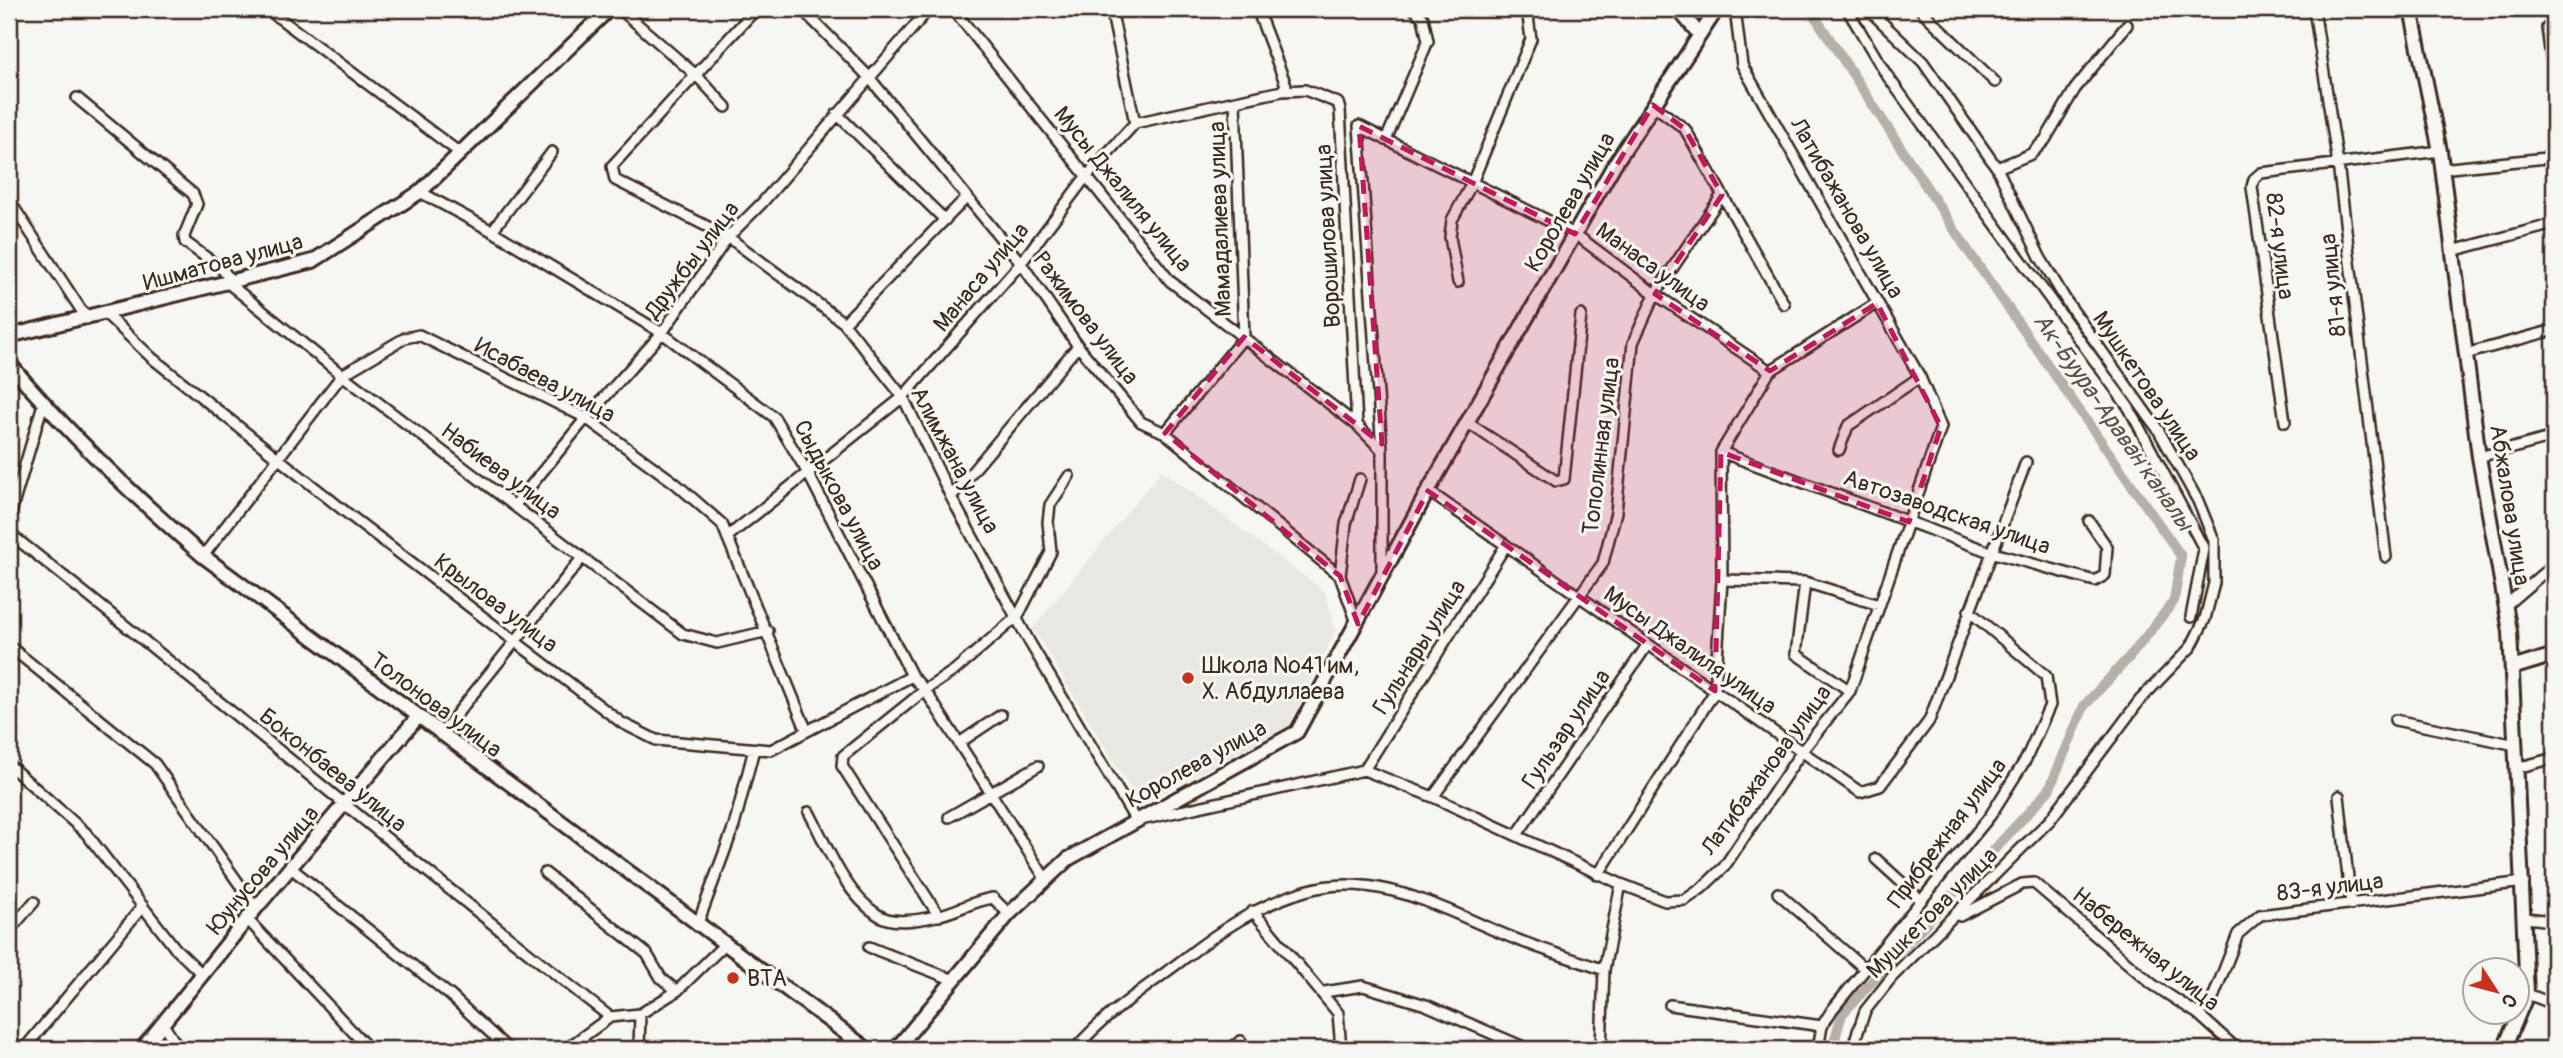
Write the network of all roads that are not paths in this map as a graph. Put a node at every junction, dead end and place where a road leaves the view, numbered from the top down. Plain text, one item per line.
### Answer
1 (267, 9) edge
2 (609, 9) edge
3 (620, 9) edge
4 (756, 9) edge
5 (802, 9) edge
6 (929, 9) edge
7 (953, 9) edge
8 (1111, 9) edge
9 (1257, 9) edge
10 (1414, 9) edge
11 (1527, 9) edge
12 (1678, 9) edge
13 (1717, 9) edge
14 (1735, 9) edge
15 (1847, 9) edge
16 (1868, 9) edge
17 (1920, 9) edge
18 (2314, 9) edge
19 (2411, 9) edge
20 (2127, 25) dead end
21 (2547, 28) dead end
22 (1700, 35) junction
23 (697, 76) junction
24 (869, 76) junction
25 (2554, 80) edge
26 (1995, 82) dead end
27 (1282, 90) junction
28 (77, 97) dead end
29 (1235, 102) junction
30 (1653, 104) junction
31 (726, 107) dead end
32 (837, 114) junction
33 (1135, 123) junction
34 (1359, 126) joint
35 (1386, 140) junction
36 (2440, 151) junction
37 (552, 152) dead end
38 (460, 153) junction
39 (2554, 153) edge
40 (2338, 164) junction
41 (1997, 168) junction
42 (2441, 169) junction
43 (1085, 178) junction
44 (1472, 183) junction
45 (420, 192) junction
46 (1722, 195) junction
47 (967, 197) junction
48 (9, 200) edge
49 (945, 220) junction
50 (2550, 225) dead end
51 (492, 231) junction
52 (1575, 234) junction
53 (728, 237) junction
54 (2452, 251) junction
55 (1021, 263) junction
56 (230, 282) junction
57 (1458, 282) dead end
58 (1655, 294) junction
59 (1877, 303) junction
60 (1784, 304) dead end
61 (106, 314) junction
62 (1581, 315) dead end
63 (87, 319) junction
64 (844, 323) junction
65 (2554, 330) edge
66 (662, 333) junction
67 (9, 336) edge
68 (1244, 337) junction
69 (1078, 346) junction
70 (2465, 354) junction
71 (9, 363) edge
72 (1770, 371) junction
73 (342, 375) junction
74 (1920, 377) junction
75 (904, 397) junction
76 (43, 404) junction
77 (586, 418) junction
78 (2285, 422) dead end
79 (1468, 423) junction
80 (1357, 425) junction
81 (1165, 433) junction
82 (2554, 437) edge
83 (1382, 450) junction
84 (1839, 450) dead end
85 (1721, 452) junction
86 (2479, 457) junction
87 (279, 458) junction
88 (2026, 462) dead end
89 (809, 475) junction
90 (1069, 476) dead end
91 (1360, 479) dead end
92 (1428, 491) junction
93 (951, 497) junction
94 (515, 505) junction
95 (9, 519) edge
96 (2089, 521) dead end
97 (1909, 522) junction
98 (9, 533) edge
99 (727, 537) junction
100 (1506, 545) junction
101 (1990, 552) junction
102 (203, 556) junction
103 (2385, 557) dead end
104 (582, 558) junction
105 (2554, 564) edge
106 (1340, 576) junction
107 (1382, 576) junction
108 (1722, 580) junction
109 (1805, 582) junction
110 (1578, 595) junction
111 (1879, 605) junction
112 (2505, 606) junction
113 (1969, 611) junction
114 (1017, 616) junction
115 (2191, 617) dead end
116 (1358, 624) junction
117 (768, 631) junction
118 (514, 642) junction
119 (1648, 644) junction
120 (9, 646) edge
121 (2554, 655) edge
122 (2512, 667) junction
123 (912, 676) junction
124 (925, 690) junction
125 (1715, 691) junction
126 (1850, 691) junction
127 (1001, 715) dead end
128 (417, 718) junction
129 (2395, 720) dead end
130 (806, 729) junction
131 (440, 735) junction
132 (959, 743) junction
133 (2516, 745) junction
134 (754, 749) junction
135 (1802, 751) junction
136 (2554, 758) edge
137 (9, 765) edge
138 (1038, 766) dead end
139 (2517, 768) junction
140 (1364, 770) junction
141 (990, 792) junction
142 (2339, 796) dead end
143 (1433, 797) junction
144 (345, 803) junction
145 (809, 812) dead end
146 (949, 817) dead end
147 (1136, 821) junction
148 (1517, 835) junction
149 (1876, 859) dead end
150 (291, 868) junction
151 (545, 873) dead end
152 (1598, 875) junction
153 (1045, 878) junction
154 (2524, 882) junction
155 (1621, 884) junction
156 (1778, 892) dead end
157 (1921, 900) junction
158 (34, 902) dead end
159 (2351, 905) junction
160 (143, 906) junction
161 (256, 908) junction
162 (1253, 911) junction
163 (1009, 914) junction
164 (939, 916) junction
165 (2525, 918) junction
166 (247, 919) junction
167 (1954, 919) junction
168 (2554, 921) edge
169 (697, 926) junction
170 (9, 931) edge
171 (723, 945) junction
172 (869, 947) dead end
173 (2526, 956) edge
174 (1865, 969) junction
175 (1604, 970) junction
176 (203, 975) junction
177 (954, 979) junction
178 (677, 991) junction
179 (1324, 992) junction
180 (2532, 996) edge
181 (2554, 1004) edge
182 (1671, 1005) dead end
183 (640, 1014) junction
184 (2198, 1014) junction
185 (610, 1017) junction
186 (163, 1024) junction
187 (1822, 1026) junction
188 (2514, 1026) edge
189 (9, 1037) edge
190 (1241, 1041) dead end
191 (17, 1049) edge
192 (24, 1049) edge
193 (142, 1049) edge
194 (178, 1049) edge
195 (369, 1049) edge
196 (509, 1049) edge
197 (566, 1049) edge
198 (639, 1049) edge
199 (867, 1049) edge
200 (896, 1049) edge
201 (1075, 1049) edge
202 (1230, 1049) edge
203 (1341, 1049) edge
204 (1528, 1049) edge
205 (1601, 1049) edge
206 (1818, 1049) edge
207 (1852, 1049) edge
208 (2237, 1049) edge
209 (2504, 1049) edge

1 - 38 street
2 - 38 street, Ишматова улица
3 - 23 street
4 - 23 street
5 - 24 street, Ражимова улица
6 - 24 street, Дружбы улица
7 - 43 street, Мусы Джалиля улица
8 - 33 street
9 - 27 street
10 - 35 street
11 - 44 street
12 - 22 street
13 - 22 street, Королева улица
14 - 59 street, Латибажанова улица
15 - 115 street
16 - 41 street, Мушкетова улица
17 - 26 street
18 - 40 street, 81-я улица
19 - 36 street, Абжалова улица
20 - 41 street
21 - 25 street
22 - 30 street, Королева улица
23 - 31 street
23 - 53 street, Алимжана улица
24 - 32 street, Дружбы улица
24 - 47 street, Ражимова улица
27 - 29 street
27 - 80 street, Ворошилова улица
28 - 56 street, Набиева улица
29 - 33 street
29 - 68 street, Мамадалиева улица
30 - 46 street
30 - 52 street, Королева улица
32 - 49 street
32 - 53 street, Дружбы улица
33 - 43 street, Манаса улица
34 - 35 street, Манаса улица
34 - 83 street, Ворошилова улица
35 - 44 street, Манаса улица
36 - 40 street, 82-я улица
36 - 42 street, Абжалова улица
37 - 51 street
38 - 45 street, Ишматова улица
39 - 42 street
40 - 78 street, 82-я улица
40 - 103 street, 81-я улица
41 - 167 street, Мушкетова улица
42 - 54 street, Абжалова улица
43 - 55 street, Манаса улица
43 - 68 street, Мусы Джалиля улица
44 - 52 street, Манаса улица
44 - 57 street
45 - 51 street, Сыдыкова улица
45 - 56 street, Ишматова улица
46 - 58 street, Тополинная улица
46 - 60 street
47 - 49 street
47 - 55 street, Ражимова улица
48 - 63 street
49 - 64 street
50 - 54 street
51 - 66 street, Сыдыкова улица
52 - 58 street, Манаса улица
52 - 79 street, Королева улица
53 - 64 street, Алимжана улица
53 - 66 street, Дружбы улица
54 - 70 street, Абжалова улица
55 - 69 street, Ражимова улица
55 - 75 street, Манаса улица
56 - 61 street, Ишматова улица
56 - 73 street, Набиева улица
58 - 72 street, Манаса улица
58 - 110 street, Тополинная улица
59 - 72 street
59 - 74 street, Латибажанова улица
61 - 63 street, Ишматова улица
61 - 87 street, Крылова улица
62 - 79 street
63 - 67 street, Ишматова улица
64 - 75 street, Алимжана улица
65 - 70 street
66 - 77 street, Дружбы улица
66 - 89 street, Сыдыкова улица
68 - 80 street, Мусы Джалиля улица
68 - 81 street, Мамадалиева улица
69 - 81 street, Ражимова улица
69 - 93 street
70 - 86 street, Абжалова улица
71 - 76 street, Толонова улица
72 - 85 street
73 - 77 street, Исабаева улица
73 - 87 street, Исабаева улица
73 - 94 street, Набиева улица
74 - 84 street
74 - 97 street, Латибажанова улица
75 - 89 street, Манаса улица
75 - 93 street, Алимжана улица
76 - 95 street
76 - 102 street, Толонова улица
77 - 94 street, Дружбы улица
77 - 99 street, Исабаева улица
79 - 92 street, Королева улица
80 - 83 street, Мусы Джалиля улица
81 - 106 street, Ражимова улица
82 - 86 street
83 - 107 street, Ворошилова улица
85 - 97 street, Автозаводская улица
85 - 108 street
86 - 112 street, Абжалова улица
87 - 102 street, Исабаева улица
87 - 118 street, Крылова улица
88 - 101 street, Мусы Джалиля улица
89 - 99 street, Манаса улица
89 - 123 street, Сыдыкова улица
90 - 114 street
91 - 106 street
92 - 100 street, Мусы Джалиля улица
92 - 107 street, Королева улица
93 - 114 street, Алимжана улица
94 - 104 street, Набиева улица
96 - 101 street, Автозаводская улица
97 - 101 street, Автозаводская улица
97 - 111 street, Латибажанова улица
98 - 144 street, Боконбаева улица
99 - 117 street, Исабаева улица
100 - 110 street, Мусы Джалиля улица
100 - 140 street, Гульнары улица
101 - 113 street, Мусы Джалиля улица
102 - 128 street, Толонова улица
104 - 117 street, Набиева улица
104 - 118 street
105 - 112 street
106 - 116 street
107 - 116 street, Королева улица
108 - 109 street
108 - 125 street
109 - 111 street
109 - 126 street
110 - 119 street, Мусы Джалиля улица
110 - 143 street, Тополинная улица
111 - 126 street, Латибажанова улица
112 - 122 street, Абжалова улица
113 - 135 street, Мусы Джалиля улица
113 - 157 street, Прибрежная улица
114 - 124 street
114 - 147 street, Алимжана улица
116 - 147 street, Королева улица
117 - 130 street, Исабаева улица
118 - 131 street
118 - 134 street, Крылова улица
119 - 125 street, Мусы Джалиля улица
119 - 148 street, Гульзар улица
120 - 161 street
121 - 122 street
122 - 133 street, Абжалова улица
123 - 124 street, Сыдыкова улица
123 - 130 street, Крылова улица
124 - 132 street, Сыдыкова улица
124 - 164 street
125 - 135 street, Мусы Джалиля улица
125 - 152 street
126 - 135 street, Латибажанова улица
127 - 132 street
128 - 131 street, Толонова улица
128 - 144 street, Юунусова улица
129 - 133 street
130 - 134 street, Крылова улица
131 - 169 street, Толонова улица
132 - 141 street, Сыдыкова улица
133 - 139 street, Абжалова улица
134 - 169 street
135 - 155 street, Латибажанова улица
136 - 139 street
137 - 160 street
138 - 141 street
139 - 154 street, Абжалова улица
140 - 143 street, Латибажанова улица
140 - 147 street
141 - 146 street
141 - 153 street, Сыдыкова улица
142 - 159 street
143 - 148 street, Латибажанова улица
144 - 150 street, Юунусова улица
144 - 185 street, Боконбаева улица
145 - 164 street
147 - 153 street, Королева улица
148 - 152 street, Латибажанова улица
149 - 157 street
150 - 161 street, Юунусова улица
150 - 196 street
151 - 178 street
152 - 155 street, Латибажанова улица
153 - 163 street, Королева улица
154 - 159 street, 83-я улица
154 - 165 street, Абжалова улица
155 - 175 street
156 - 174 street
157 - 174 street, Прибрежная улица
158 - 170 street
159 - 184 street, 83-я улица
160 - 176 street
160 - 192 street
161 - 166 street, Юунусова улица
162 - 175 street
162 - 179 street
162 - 201 street
163 - 164 street
163 - 177 street, Королева улица
165 - 168 street
165 - 173 street, Абжалова улица
166 - 176 street, Юунусова улица
166 - 195 street
167 - 184 street, Набережная улица
167 - 207 street, Мушкетова улица
169 - 171 street, Толонова улица
171 - 178 street
171 - 199 street, Толонова улица
172 - 177 street
174 - 187 street, Прибрежная улица
175 - 205 street
176 - 186 street, Юунусова улица
177 - 200 street, Королева улица
178 - 183 street
179 - 203 street
179 - 204 street
180 - 181 street
182 - 187 street
183 - 185 street
183 - 198 street
184 - 208 street, Набережная улица
185 - 197 street
186 - 193 street, Юунусова улица
186 - 194 street
187 - 206 street, Прибрежная улица
188 - 209 street, Абжалова улица
189 - 191 street
190 - 202 street

